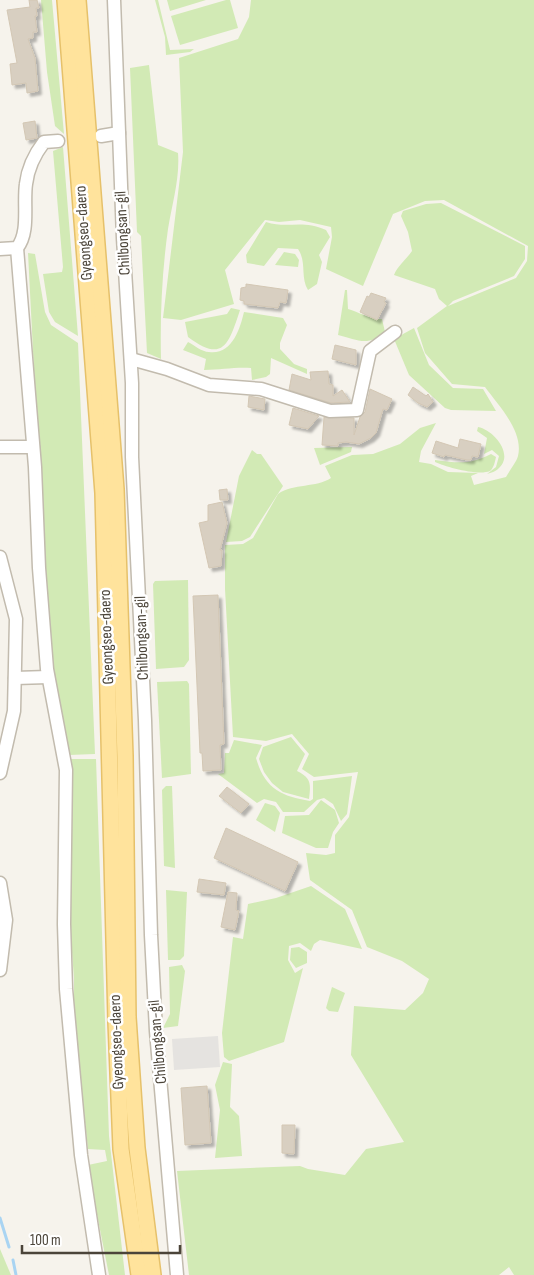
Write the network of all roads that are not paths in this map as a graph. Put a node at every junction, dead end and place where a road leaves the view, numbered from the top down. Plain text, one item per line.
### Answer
1 (65, 0) edge
2 (78, 0) edge
3 (114, 0) edge
4 (119, 133) junction
5 (101, 136) dead end
6 (58, 141) dead end
7 (0, 248) edge
8 (17, 248) junction
9 (395, 332) dead end
10 (130, 358) junction
11 (0, 447) edge
12 (33, 447) junction
13 (0, 556) edge
14 (48, 677) junction
15 (15, 678) junction
16 (0, 773) edge
17 (0, 883) edge
18 (0, 970) edge
19 (99, 1275) edge
20 (139, 1275) edge
21 (153, 1275) edge
22 (177, 1275) edge

1 - 20 main road, Gyeongseo-daero
2 - 21 main road, Gyeongseo-daero
3 - 4 street, Chilbongsan-gil
4 - 5 street
4 - 10 street, Chilbongsan-gil
6 - 8 street
7 - 8 street
8 - 12 street
9 - 10 street
10 - 22 street, Chilbongsan-gil
11 - 12 street
12 - 14 street
13 - 15 street
14 - 15 street
14 - 19 street
15 - 16 street
17 - 18 street

